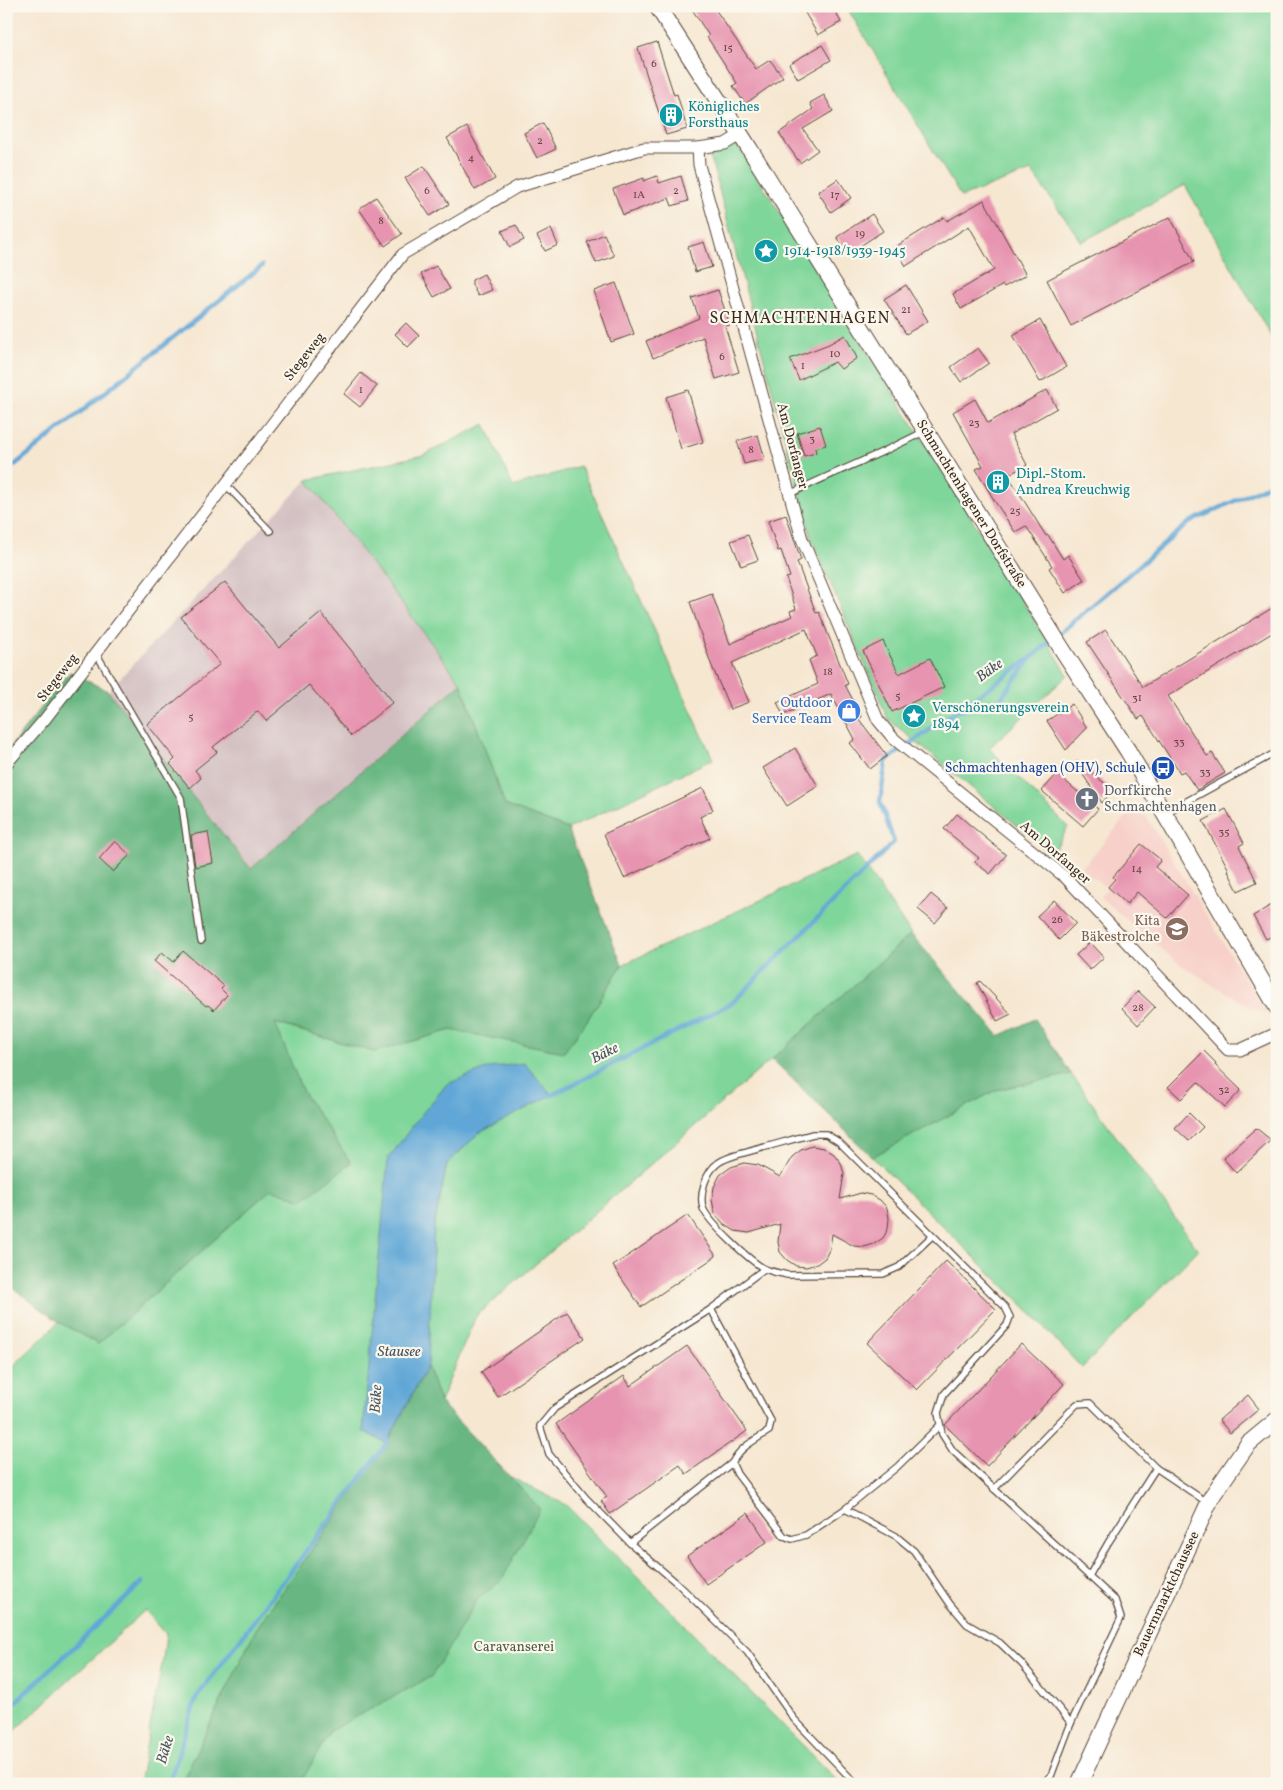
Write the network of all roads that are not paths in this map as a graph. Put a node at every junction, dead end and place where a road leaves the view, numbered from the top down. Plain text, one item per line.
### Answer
1 (657, 6) edge
2 (740, 134) junction
3 (698, 148) junction
4 (925, 431) junction
5 (226, 486) junction
6 (790, 494) junction
7 (270, 531) dead end
8 (96, 653) junction
9 (1277, 752) edge
10 (6, 764) edge
11 (1166, 814) junction
12 (201, 941) dead end
13 (1277, 1007) edge
14 (1277, 1032) edge
15 (932, 1236) junction
16 (764, 1269) junction
17 (711, 1309) junction
18 (1277, 1420) edge
19 (940, 1425) junction
20 (732, 1463) junction
21 (1156, 1468) junction
22 (994, 1489) junction
23 (1209, 1503) junction
24 (845, 1509) junction
25 (630, 1542) junction
26 (1089, 1576) junction
27 (1071, 1723) junction
28 (856, 1784) edge
29 (1042, 1784) edge
30 (1079, 1784) edge

1 - 2 main road, Schmachtenhagener Dorfstraße
2 - 3 street, Stegeweg
2 - 4 main road, Schmachtenhagener Dorfstraße
3 - 5 street, Stegeweg
3 - 6 street, Am Dorfanger
4 - 6 lane
4 - 11 main road, Schmachtenhagener Dorfstraße
5 - 7 lane
5 - 8 street, Stegeweg
6 - 14 street, Am Dorfanger
8 - 10 street, Stegeweg
8 - 12 lane
9 - 11 lane
11 - 13 main road, Schmachtenhagener Dorfstraße
15 - 16 lane
15 - 16 lane
15 - 19 lane
16 - 17 lane
17 - 20 lane
17 - 25 lane
18 - 23 main road, Bauernmarktchaussee
19 - 22 lane
19 - 24 lane
20 - 24 lane
20 - 25 lane
21 - 22 lane
21 - 23 lane
21 - 26 lane
22 - 26 lane
23 - 30 main road, Bauernmarktchaussee
24 - 27 lane
25 - 28 lane
26 - 27 lane
27 - 29 lane

